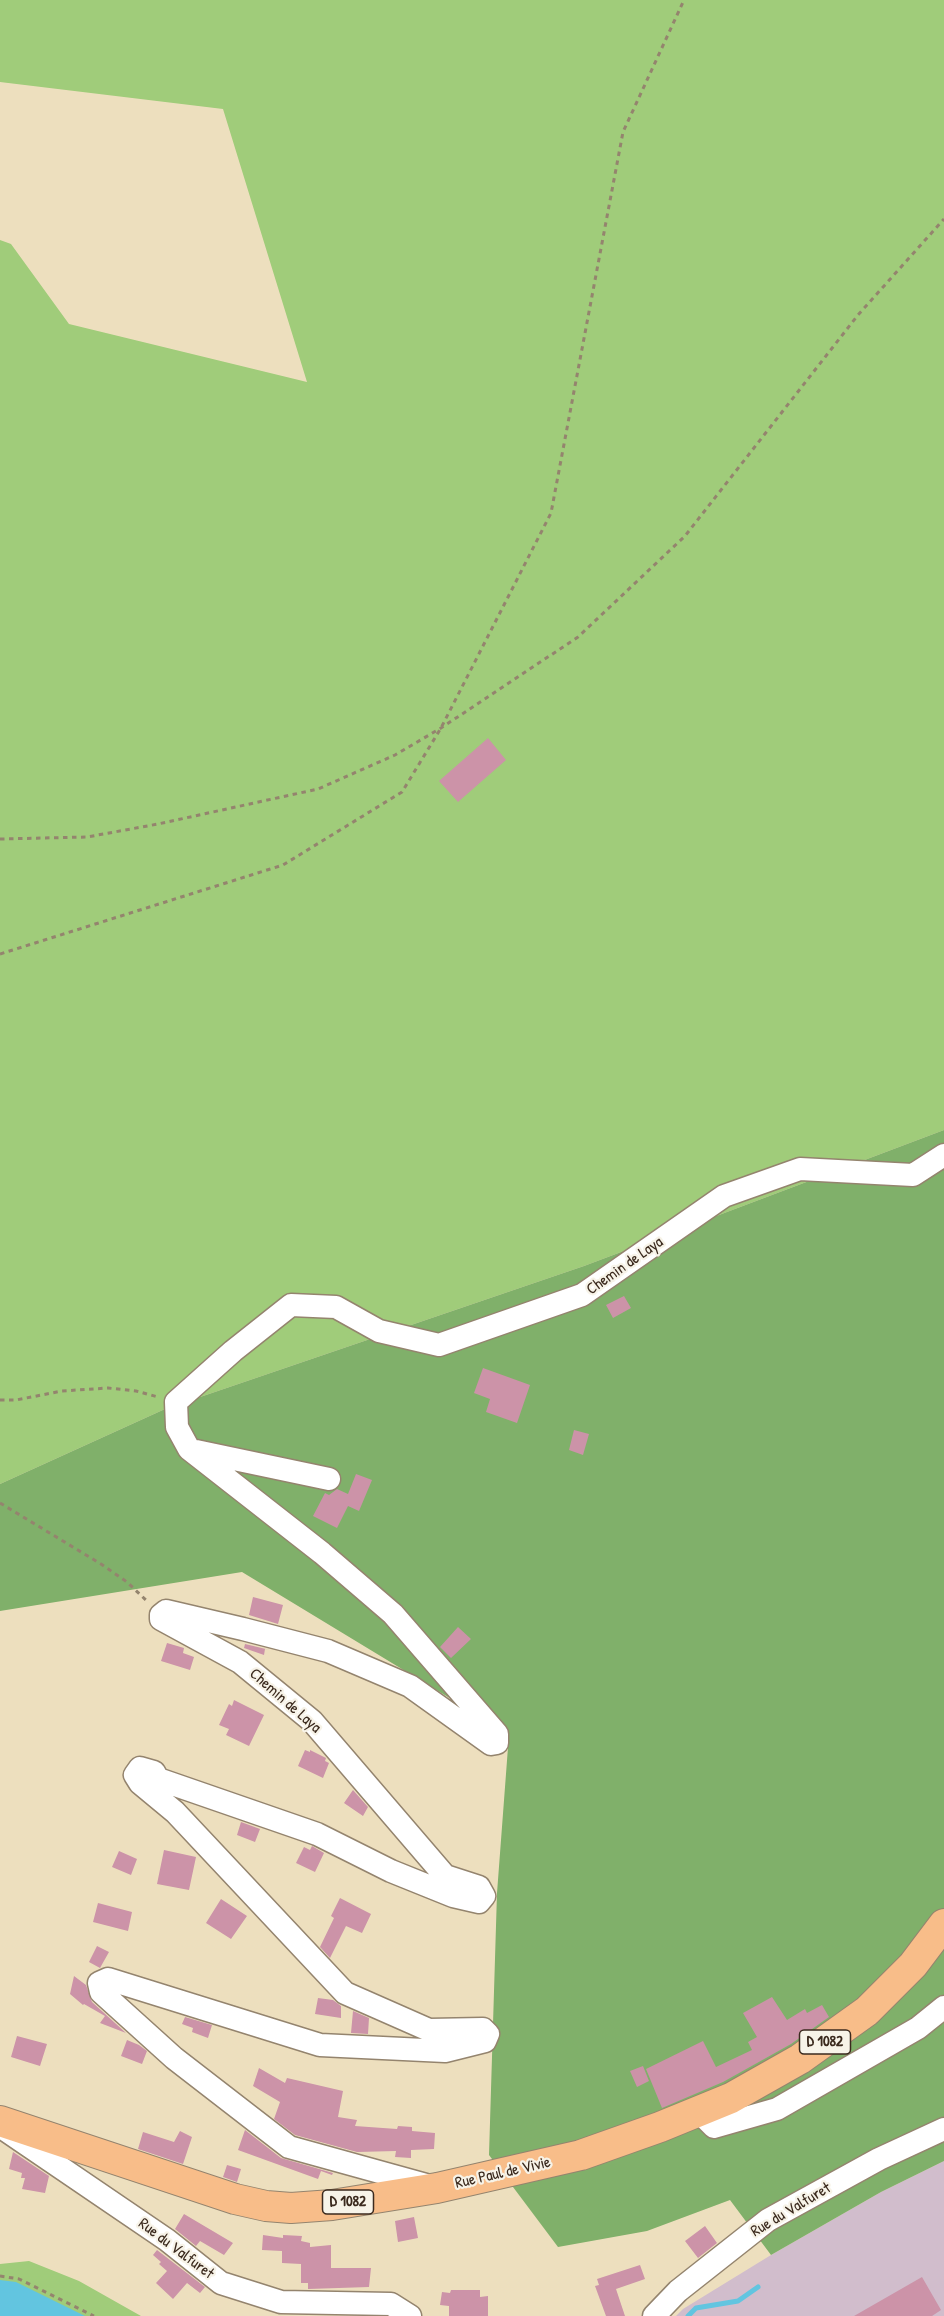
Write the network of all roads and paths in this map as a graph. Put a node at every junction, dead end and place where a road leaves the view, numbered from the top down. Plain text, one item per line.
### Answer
1 (684, 0) edge
2 (944, 219) edge
3 (441, 728) junction
4 (0, 839) edge
5 (0, 954) edge
6 (944, 1155) edge
7 (0, 1400) edge
8 (176, 1402) junction
9 (189, 1449) junction
10 (329, 1479) dead end
11 (0, 1503) edge
12 (161, 1615) junction
13 (944, 1924) edge
14 (940, 2008) edge
15 (698, 2111) junction
16 (0, 2121) edge
17 (0, 2127) edge
18 (944, 2129) edge
19 (437, 2188) junction
20 (0, 2276) edge
21 (94, 2316) edge
22 (410, 2316) edge
23 (654, 2316) edge

1 - 3 path
2 - 3 path
3 - 4 path
3 - 5 path
6 - 8 street, Chemin de Laya
7 - 8 path
8 - 9 street
9 - 10 street
9 - 12 street
11 - 12 path
12 - 19 street, Chemin de Laya
13 - 15 main road, Rue Paul de Vivie / D 1082
14 - 15 street
15 - 19 main road, Rue Paul de Vivie / D 1082
16 - 19 main road, Rue Paul de Vivie / D 1082
17 - 22 street, Rue du Valfuret
18 - 23 street, Rue du Valfuret
20 - 21 path

